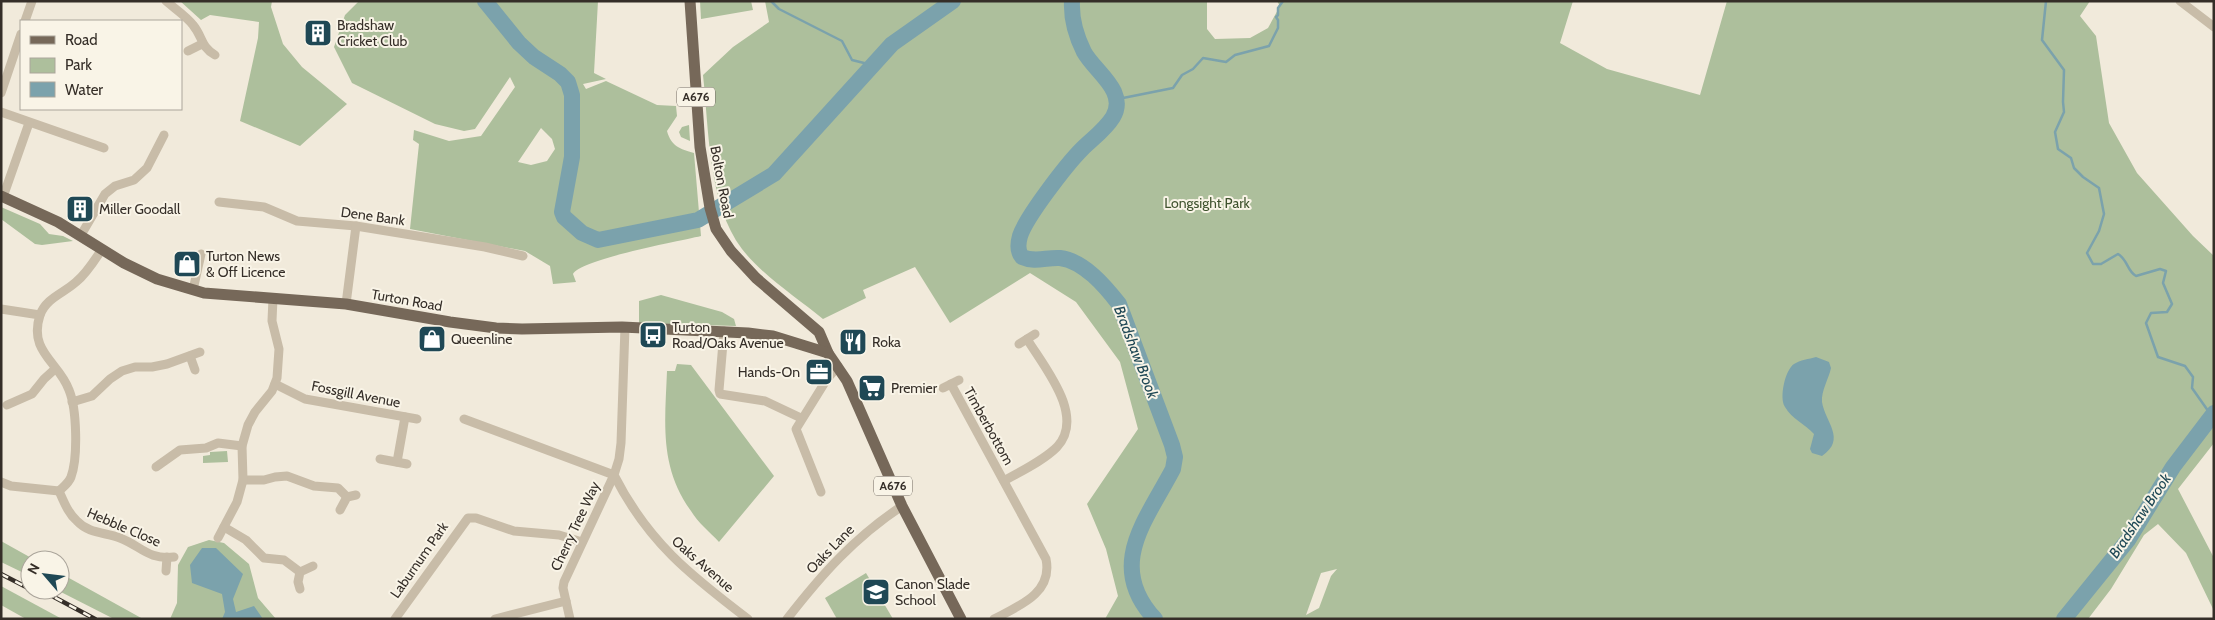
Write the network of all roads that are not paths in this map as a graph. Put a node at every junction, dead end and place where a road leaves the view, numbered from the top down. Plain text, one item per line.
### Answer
1 (32, 1) edge
2 (166, 1) edge
3 (690, 1) edge
4 (2180, 1) edge
5 (25, 20) edge
6 (2214, 27) edge
7 (20, 40) edge
8 (202, 44) junction
9 (188, 51) dead end
10 (215, 55) dead end
11 (1, 92) edge
12 (1, 112) edge
13 (29, 123) junction
14 (164, 135) dead end
15 (104, 148) dead end
16 (2, 196) edge
17 (219, 202) dead end
18 (356, 226) junction
19 (81, 235) junction
20 (102, 250) junction
21 (202, 254) dead end
22 (524, 256) dead end
23 (193, 290) junction
24 (273, 298) junction
25 (346, 304) junction
26 (1, 309) edge
27 (40, 315) junction
28 (625, 327) junction
29 (724, 332) junction
30 (1027, 339) dead end
31 (200, 352) dead end
32 (828, 354) junction
33 (190, 356) junction
34 (838, 366) junction
35 (55, 369) junction
36 (195, 370) dead end
37 (275, 384) junction
38 (951, 384) dead end
39 (72, 402) junction
40 (7, 405) dead end
41 (405, 417) junction
42 (801, 418) junction
43 (417, 419) dead end
44 (464, 419) dead end
45 (242, 446) junction
46 (380, 459) dead end
47 (397, 462) junction
48 (407, 464) dead end
49 (156, 467) dead end
50 (614, 475) junction
51 (243, 480) junction
52 (1004, 481) junction
53 (1, 482) edge
54 (59, 491) junction
55 (821, 492) dead end
56 (356, 495) dead end
57 (347, 498) junction
58 (902, 506) junction
59 (340, 510) dead end
60 (224, 527) junction
61 (218, 538) dead end
62 (582, 542) junction
63 (313, 566) dead end
64 (166, 571) dead end
65 (300, 572) junction
66 (300, 589) dead end
67 (566, 601) junction
68 (395, 619) edge
69 (494, 619) edge
70 (570, 619) edge
71 (748, 619) edge
72 (787, 619) edge
73 (960, 619) edge
74 (994, 619) edge

1 - 5 street
2 - 8 street
3 - 32 main road, Bolton Road / A676
4 - 6 street
7 - 11 street
8 - 9 street
8 - 10 street
12 - 13 street
13 - 15 street
13 - 16 street
14 - 19 street
16 - 19 main road, Turton Road
17 - 18 street, Dene Bank
18 - 22 street, Dene Bank
18 - 25 street
19 - 20 main road, Turton Road
20 - 23 main road, Turton Road
20 - 27 street
21 - 23 street
23 - 24 main road, Turton Road
24 - 25 main road, Turton Road
24 - 37 street
25 - 28 main road, Turton Road
26 - 27 street
27 - 35 street
28 - 29 main road, Turton Road
28 - 50 street
29 - 32 main road, Turton Road
29 - 42 street
30 - 52 street, Timberbottom
31 - 33 street
32 - 34 main road, A676
33 - 36 street
33 - 39 street
34 - 42 street
34 - 58 main road, A676
35 - 39 street
35 - 40 street
37 - 41 street, Fossgill Avenue
37 - 45 street
38 - 52 street, Timberbottom
39 - 54 street
41 - 43 street, Fossgill Avenue
41 - 47 street, Fossgill Avenue
42 - 55 street
44 - 50 street
45 - 49 street
45 - 51 street
46 - 47 street
47 - 48 street
50 - 62 street, Cherry Tree Way
50 - 71 street, Oaks Avenue
51 - 57 street
51 - 60 street
52 - 74 street, Timberbottom
53 - 54 street
54 - 64 street, Hebble Close
56 - 57 street
57 - 59 street
58 - 72 street, Oaks Lane
58 - 73 main road, A676
60 - 61 street
60 - 65 street
62 - 67 street, Cherry Tree Way
62 - 68 street, Laburnum Park
63 - 65 street
65 - 66 street
67 - 69 street
67 - 70 street, Cherry Tree Way

